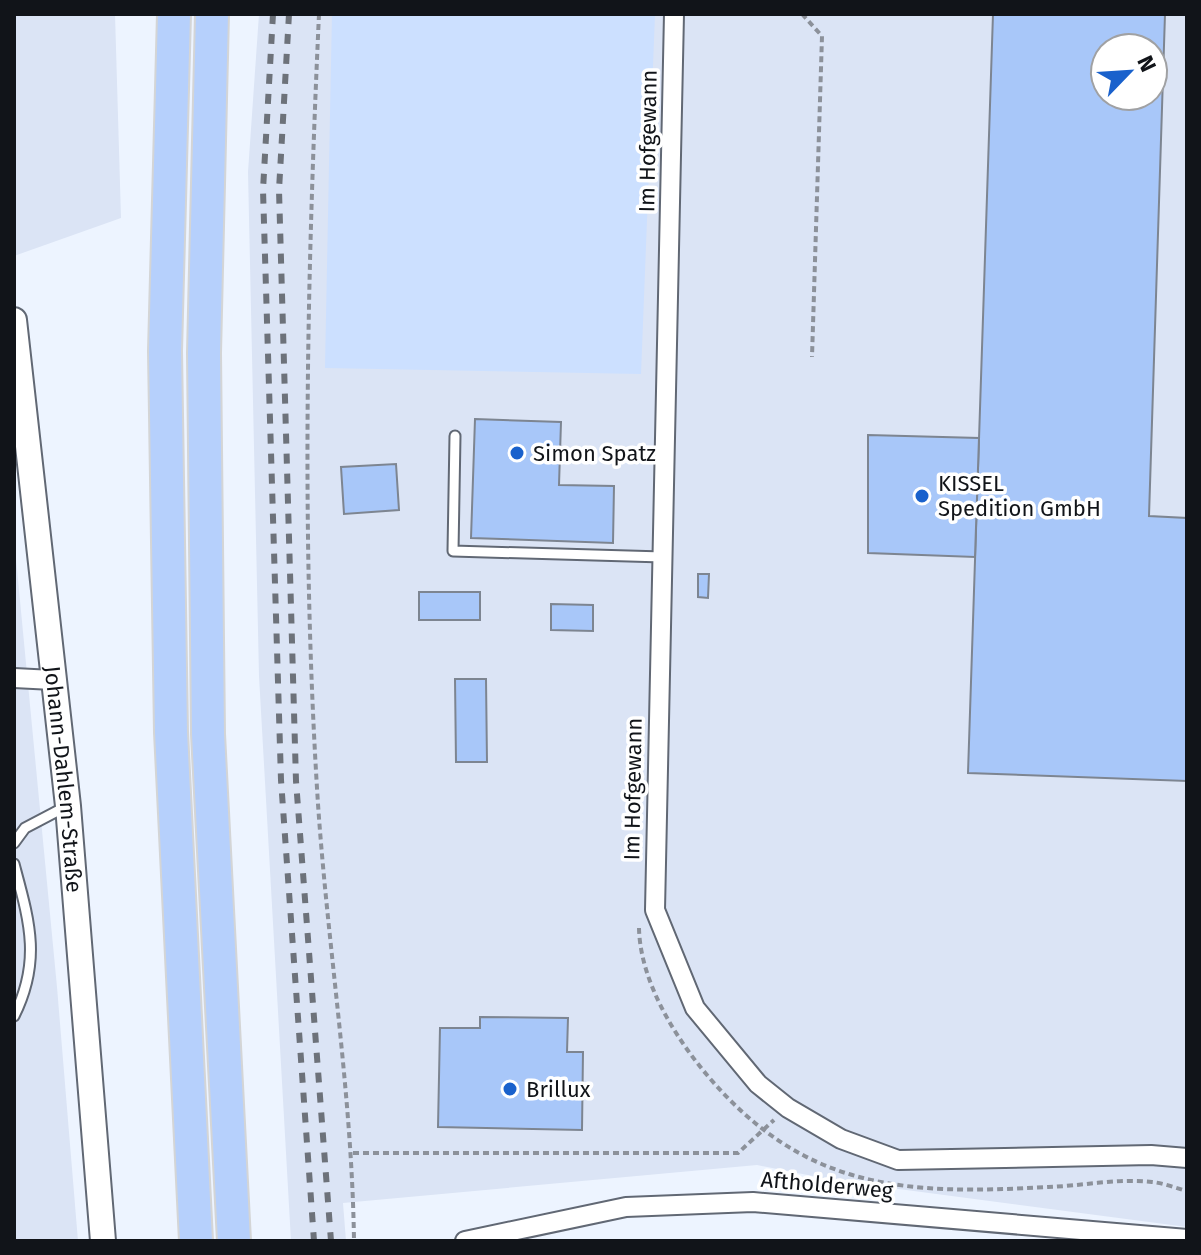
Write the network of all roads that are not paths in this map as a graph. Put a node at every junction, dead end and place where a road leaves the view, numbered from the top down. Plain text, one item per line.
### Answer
1 (174, 14) edge
2 (212, 14) edge
3 (674, 14) edge
4 (14, 320) edge
5 (455, 436) dead end
6 (22, 466) edge
7 (663, 557) junction
8 (14, 678) edge
9 (53, 680) junction
10 (68, 806) junction
11 (14, 843) edge
12 (14, 864) edge
13 (14, 1016) edge
14 (1187, 1158) edge
15 (1187, 1239) edge
16 (103, 1241) edge
17 (196, 1241) edge
18 (234, 1241) edge
19 (465, 1241) edge

1 - 17 highway
2 - 18 highway
3 - 7 street, Im Hofgewann
4 - 6 street, Johann-Dahlem-Straße
5 - 7 lane
6 - 9 street, Johann-Dahlem-Straße
7 - 14 street, Im Hofgewann
8 - 9 street
9 - 10 street, Johann-Dahlem-Straße
10 - 11 lane
10 - 16 street, Johann-Dahlem-Straße
12 - 13 lane
15 - 19 street, Aftholderweg

